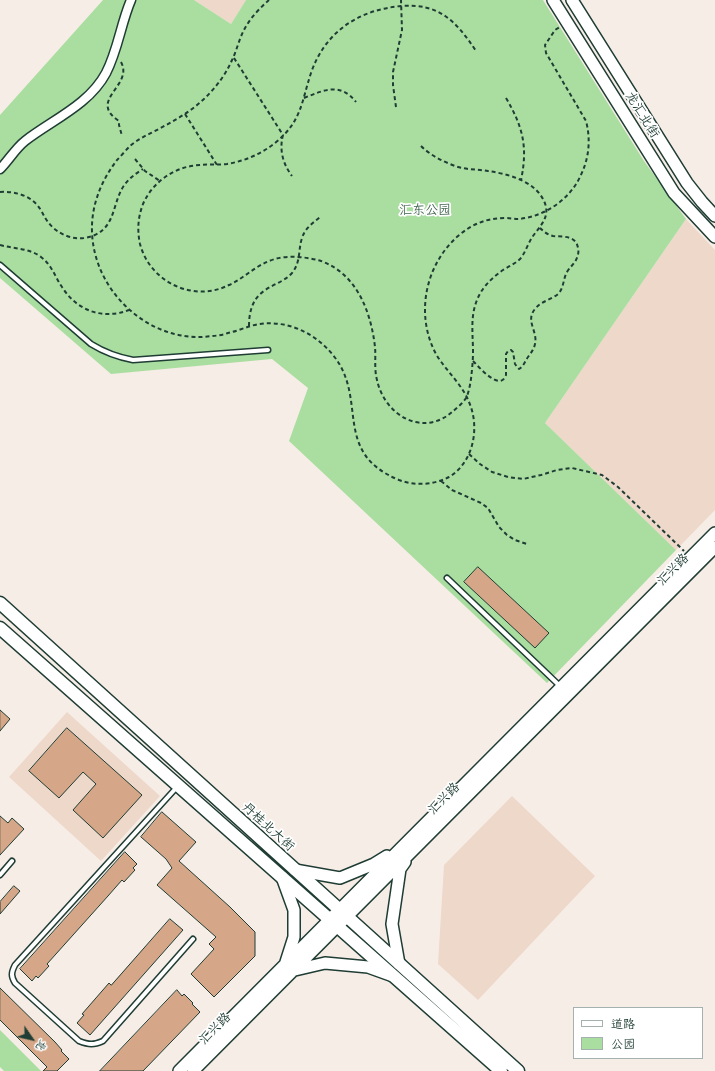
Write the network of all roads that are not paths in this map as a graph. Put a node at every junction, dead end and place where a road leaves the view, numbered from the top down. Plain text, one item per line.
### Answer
1 (131, 0) edge
2 (553, 0) edge
3 (572, 0) edge
4 (0, 169) edge
5 (715, 216) edge
6 (715, 237) edge
7 (0, 266) edge
8 (268, 350) dead end
9 (715, 533) edge
10 (715, 547) edge
11 (447, 578) dead end
12 (0, 603) edge
13 (0, 628) edge
14 (565, 691) junction
15 (178, 786) junction
16 (412, 844) junction
17 (12, 861) dead end
18 (295, 870) junction
19 (0, 875) edge
20 (282, 877) junction
21 (343, 914) junction
22 (334, 923) junction
23 (193, 939) dead end
24 (399, 964) junction
25 (290, 967) junction
26 (396, 978) junction
27 (179, 1071) edge
28 (193, 1071) edge
29 (501, 1071) edge
30 (518, 1071) edge

1 - 4 street
2 - 6 main road, 龙汇北街
3 - 5 main road, 龙汇北街
7 - 8 lane
9 - 14 main road
10 - 14 main road, 汇兴路
11 - 14 lane
12 - 18 main road, 丹桂北大街
13 - 15 main road
14 - 16 main road, 汇兴路
15 - 20 main road
15 - 23 lane
16 - 18 main road
16 - 21 main road, 汇兴路
16 - 24 main road
17 - 19 lane
18 - 21 main road, 丹桂北大街
20 - 22 main road
20 - 25 main road
21 - 22 main road, 汇兴路
21 - 24 main road, 丹桂北大街
22 - 25 main road, 汇兴路
22 - 26 main road
24 - 30 main road, 丹桂北大街
25 - 26 main road
25 - 27 main road
25 - 28 main road, 汇兴路
26 - 29 main road

